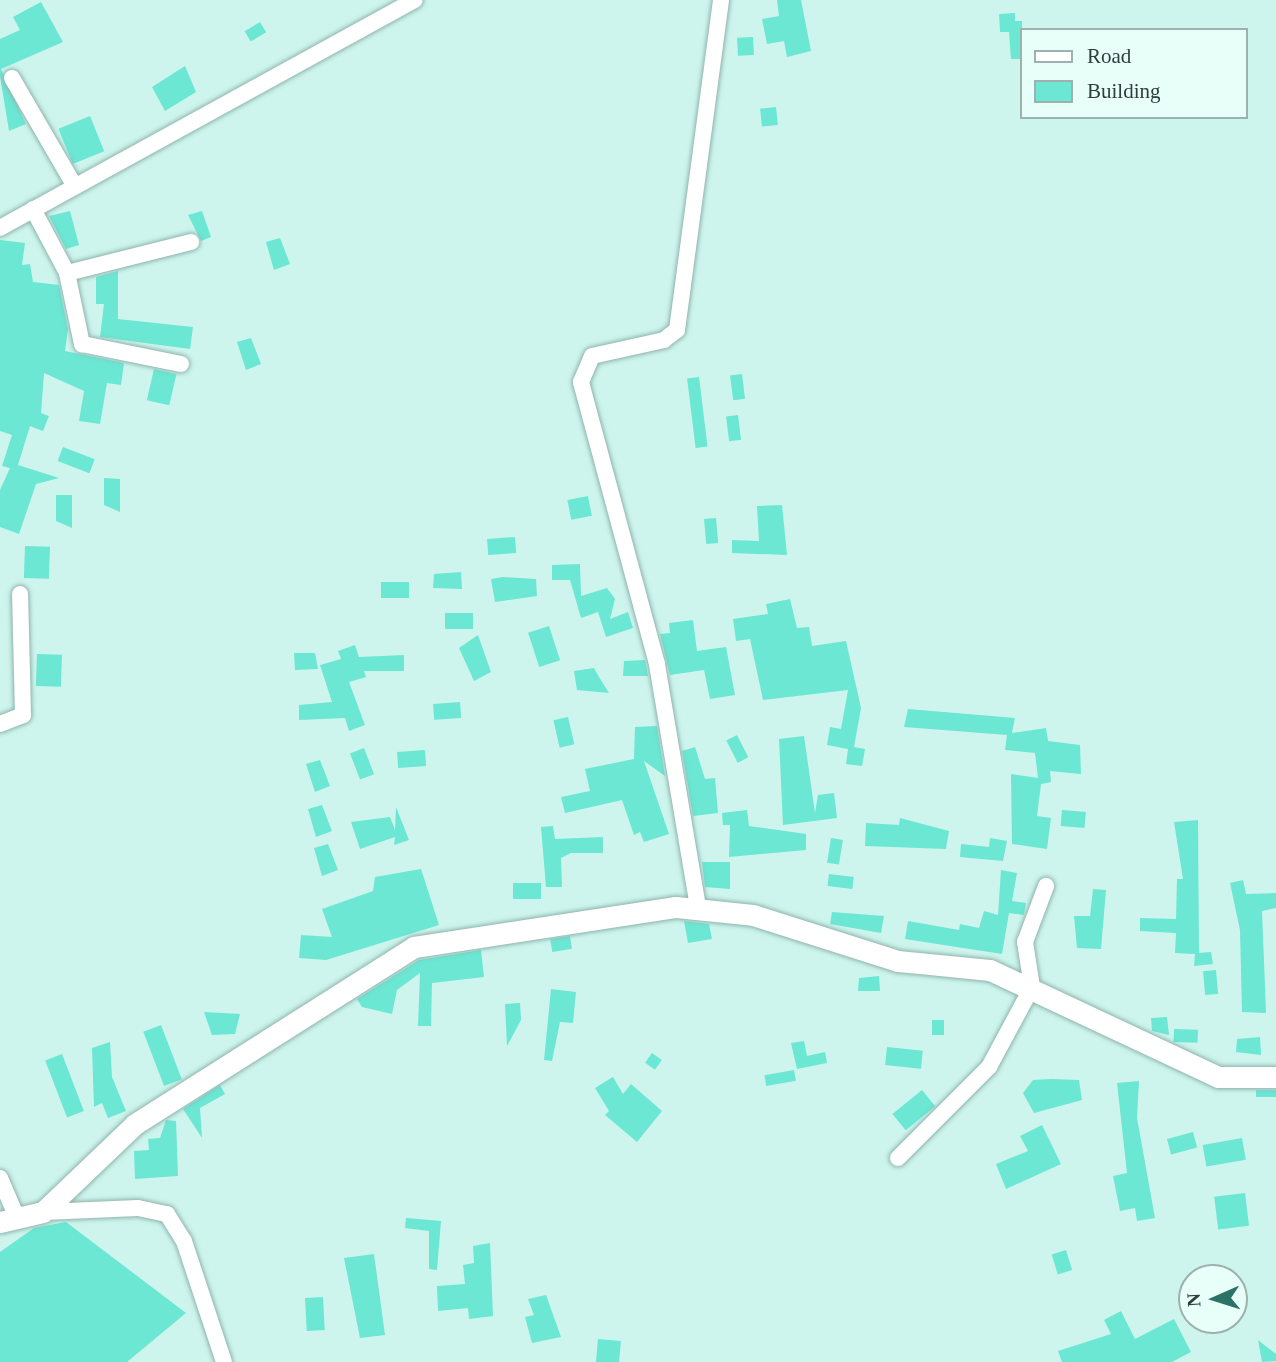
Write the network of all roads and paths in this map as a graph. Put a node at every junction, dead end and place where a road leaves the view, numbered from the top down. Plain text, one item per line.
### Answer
1 (414, 0) edge
2 (721, 0) edge
3 (12, 78) dead end
4 (74, 185) junction
5 (33, 209) junction
6 (0, 228) edge
7 (191, 242) dead end
8 (67, 273) junction
9 (181, 364) dead end
10 (20, 594) dead end
11 (0, 724) edge
12 (1045, 886) dead end
13 (698, 907) junction
14 (1032, 987) junction
15 (1276, 1077) edge
16 (898, 1158) dead end
17 (0, 1178) edge
18 (43, 1212) junction
19 (9, 1221) edge
20 (224, 1362) edge

1 - 4 street
2 - 13 street
3 - 4 street
4 - 5 street
5 - 6 street
5 - 8 street
7 - 8 street
8 - 9 street
10 - 11 street
12 - 14 street
13 - 14 street
13 - 18 street
14 - 15 street
14 - 16 street
17 - 19 street
18 - 19 street
18 - 20 street

